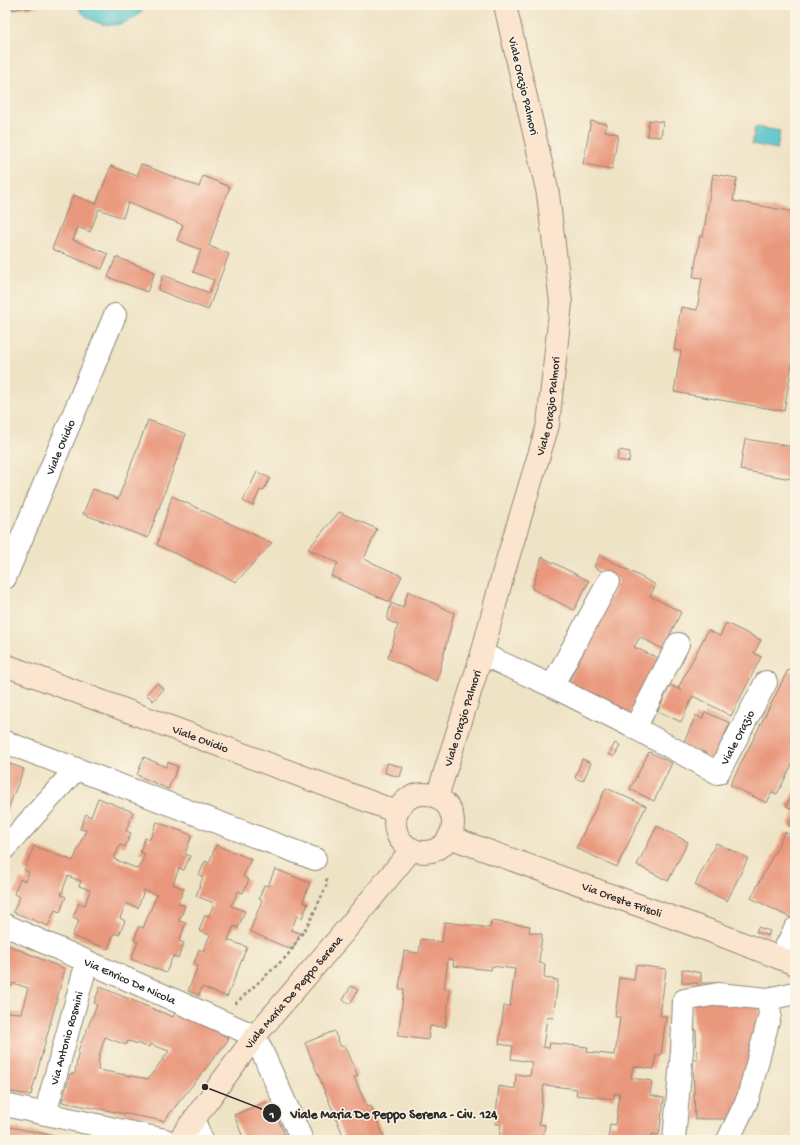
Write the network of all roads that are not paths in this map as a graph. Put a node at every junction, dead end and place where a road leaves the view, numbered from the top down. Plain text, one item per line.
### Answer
1 (505, 5) edge
2 (115, 315) dead end
3 (5, 578) edge
4 (609, 581) dead end
5 (678, 644) dead end
6 (482, 654) junction
7 (5, 665) edge
8 (766, 682) dead end
9 (552, 686) junction
10 (635, 728) junction
11 (5, 742) edge
12 (76, 769) junction
13 (437, 797) junction
14 (397, 812) junction
15 (449, 837) junction
16 (5, 848) edge
17 (412, 849) junction
18 (315, 860) road end
19 (5, 925) edge
20 (795, 929) edge
21 (787, 961) edge
22 (87, 962) junction
23 (795, 992) edge
24 (768, 998) junction
25 (255, 1036) junction
26 (5, 1105) edge
27 (45, 1114) junction
28 (198, 1130) edge
29 (165, 1140) edge
30 (179, 1140) edge
31 (302, 1140) edge
32 (674, 1140) edge
33 (728, 1140) edge

1 - 6 street, Viale Orazio Palmori
2 - 3 street, Viale Ovidio
4 - 9 street
5 - 10 street
6 - 9 street, Viale Orazio
6 - 13 street, Viale Orazio Palmori
7 - 14 street, Viale Ovidio
8 - 10 street, Viale Orazio
9 - 10 street, Viale Orazio
11 - 12 street
12 - 16 street
12 - 18 street
13 - 14 street
13 - 15 street
14 - 17 street
15 - 17 street
15 - 21 street, Via Oreste Frisoli
17 - 25 street, Viale Maria De Peppo Serena
19 - 22 street, Via Enrico De Nicola
20 - 21 street
22 - 25 street, Via Enrico De Nicola
22 - 27 street, Via Antonio Rosmini
23 - 24 street
24 - 32 street
24 - 33 street
25 - 28 street, Viale Maria De Peppo Serena
25 - 31 street
26 - 27 street
27 - 29 street
28 - 30 street, Viale Maria De Peppo Serena

